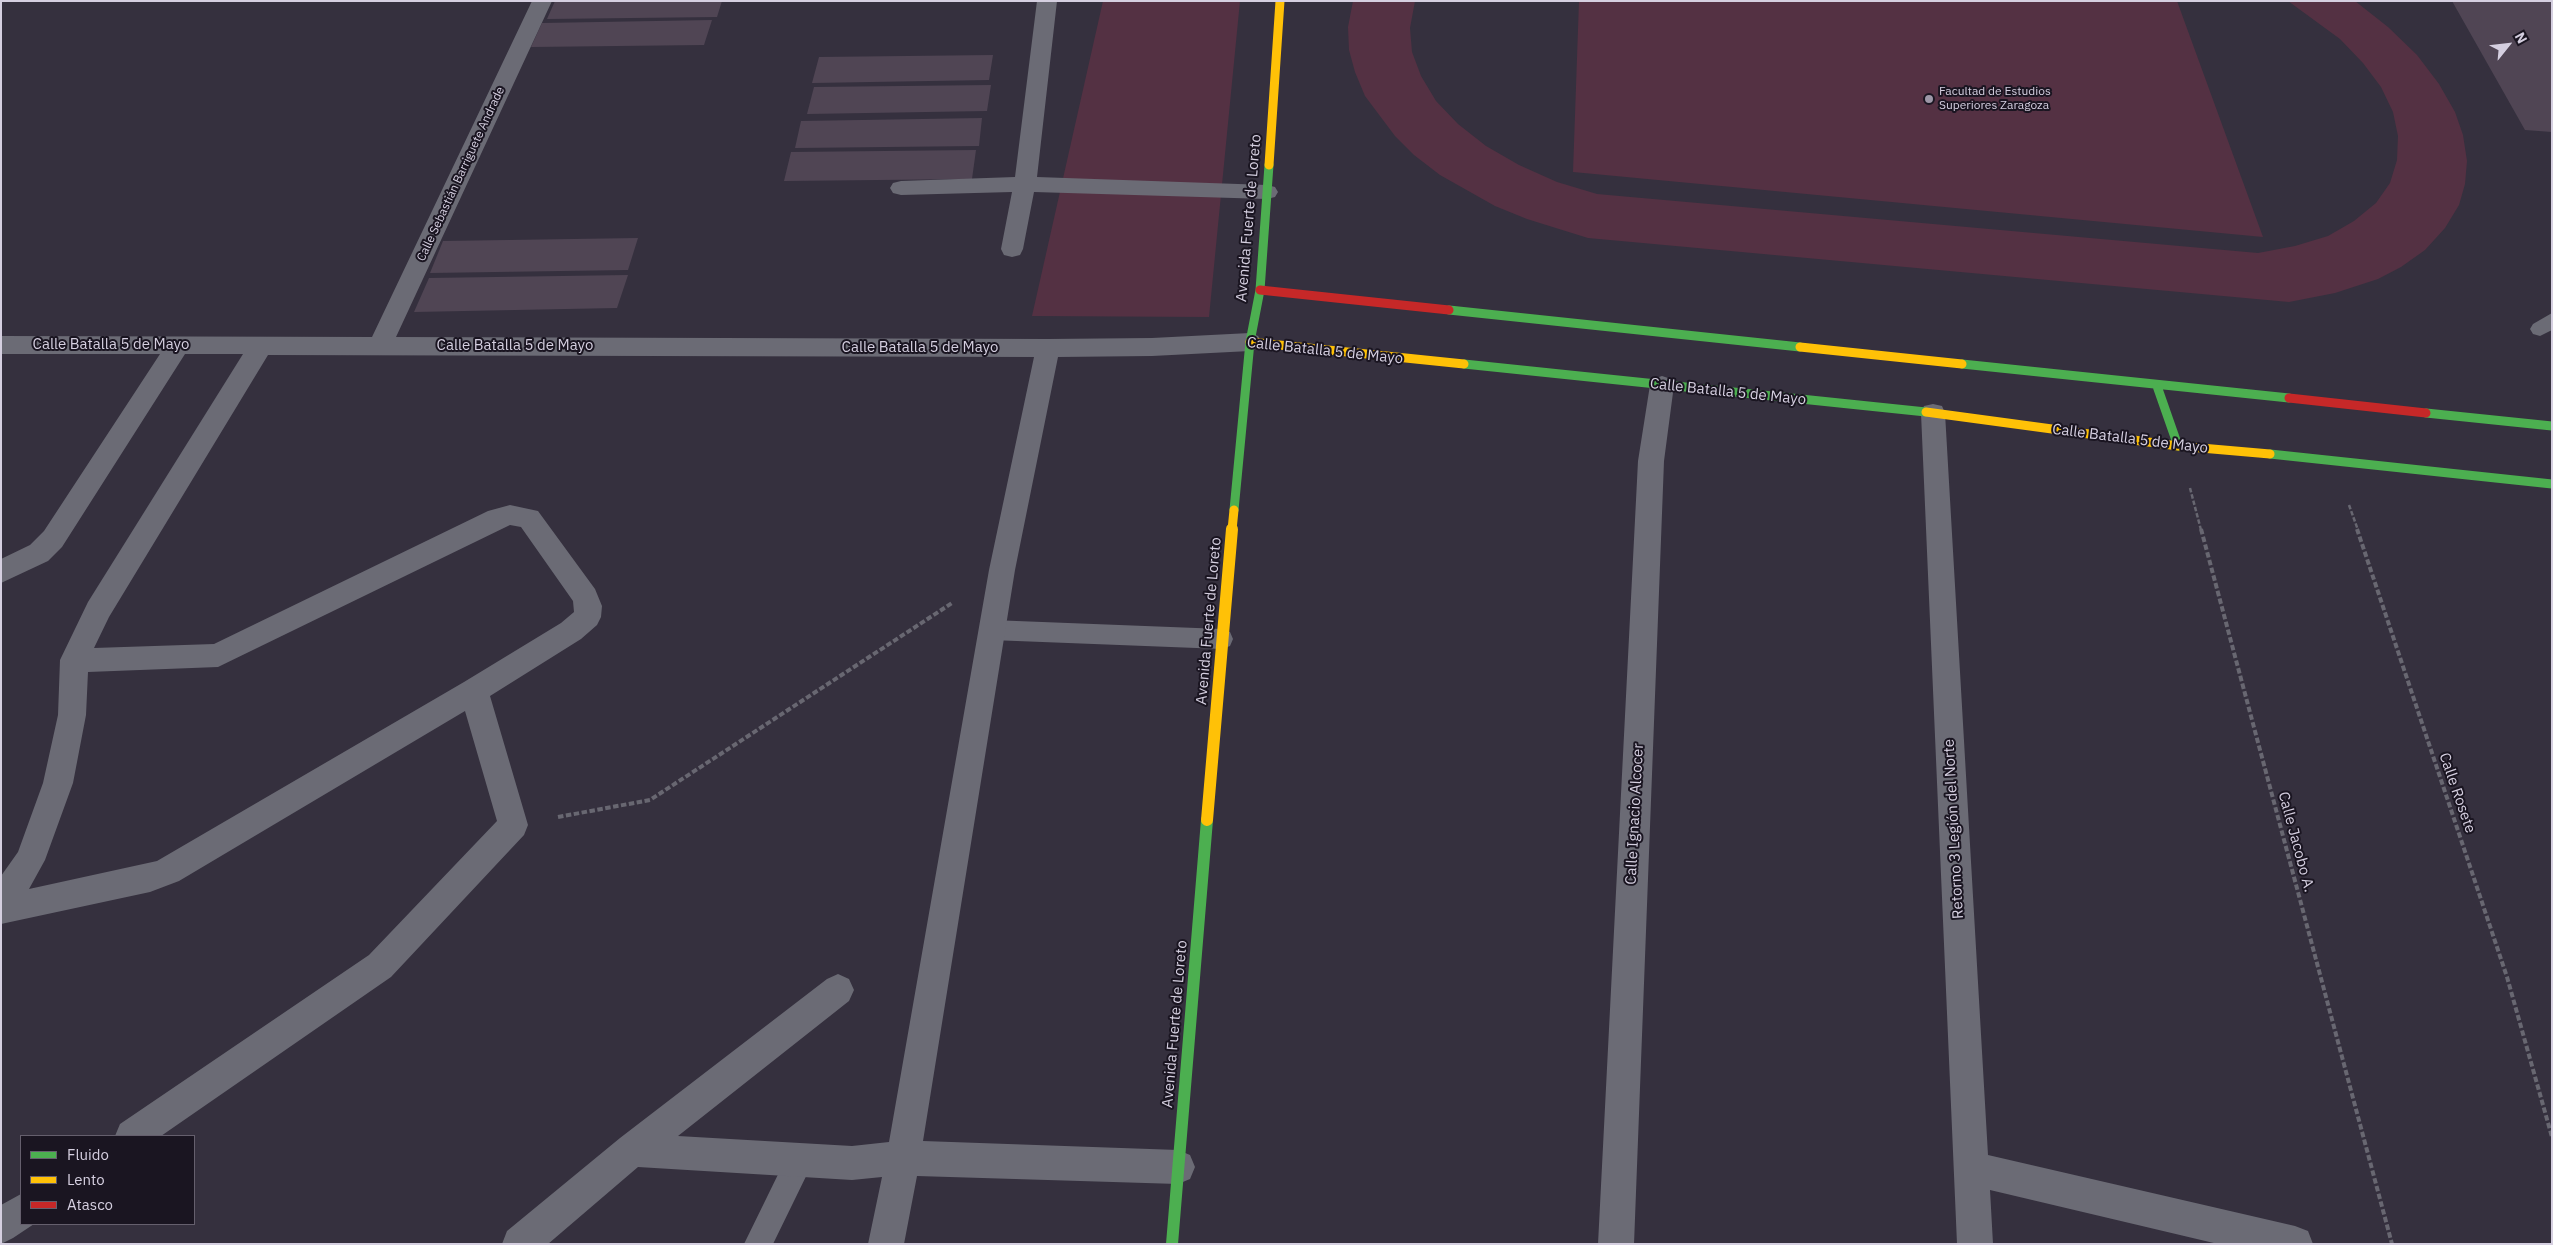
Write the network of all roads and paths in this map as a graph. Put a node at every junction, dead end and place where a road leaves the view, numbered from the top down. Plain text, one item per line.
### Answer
1 (542, 1) edge
2 (1047, 1) edge
3 (1280, 1) edge
4 (1025, 184) junction
5 (901, 188) dead end
6 (1267, 192) junction
7 (1012, 250) dead end
8 (1260, 290) junction
9 (1250, 342) junction
10 (1, 345) edge
11 (179, 345) junction
12 (380, 346) junction
13 (260, 347) junction
14 (1048, 348) junction
15 (1662, 385) junction
16 (2157, 386) junction
17 (1933, 413) junction
18 (2552, 426) edge
19 (2178, 446) junction
20 (2333, 460) junction
21 (2552, 484) edge
22 (1002, 570) junction
23 (1, 572) edge
24 (992, 630) junction
25 (1222, 639) junction
26 (74, 660) junction
27 (474, 692) junction
28 (513, 825) junction
29 (1, 903) edge
30 (1, 909) edge
31 (838, 990) dead end
32 (133, 1135) edge
33 (2552, 1137) edge
34 (632, 1150) junction
35 (903, 1158) junction
36 (800, 1160) junction
37 (1178, 1167) junction
38 (1972, 1169) junction
39 (20, 1213) edge
40 (1, 1226) edge
41 (520, 1244) edge
42 (758, 1244) edge
43 (886, 1244) edge
44 (1172, 1244) edge
45 (1616, 1244) edge
46 (1976, 1244) edge
47 (2295, 1244) edge
48 (2392, 1244) edge

1 - 12 street, Calle Sebastián Barriguete Andrade
2 - 4 street
3 - 6 street, Avenida Fuerte de Loreto
4 - 5 street
4 - 6 street
4 - 7 street
6 - 8 street, Avenida Fuerte de Loreto
8 - 9 street, Avenida Fuerte de Loreto
8 - 16 street
9 - 14 street, Calle Batalla 5 de Mayo
9 - 15 street, Calle Batalla 5 de Mayo
9 - 25 street, Avenida Fuerte de Loreto
10 - 11 street, Calle Batalla 5 de Mayo
11 - 13 street, Calle Batalla 5 de Mayo
11 - 23 street
12 - 13 street, Calle Batalla 5 de Mayo
12 - 14 street, Calle Batalla 5 de Mayo
13 - 26 street
14 - 22 street
15 - 17 street, Calle Batalla 5 de Mayo
15 - 45 street, Calle Ignacio Alcocer
16 - 18 street
16 - 19 street
17 - 19 street, Calle Batalla 5 de Mayo
17 - 38 street, Retorno 3 Legión del Norte
19 - 20 street, Calle Batalla 5 de Mayo
19 - 48 path, Calle Jacobo A.
20 - 21 street, Calle Batalla 5 de Mayo
20 - 33 path, Calle Rosete
22 - 24 street
22 - 28 path
24 - 25 lane
24 - 35 street
25 - 37 street, Avenida Fuerte de Loreto
26 - 27 street
26 - 29 street
27 - 28 street
27 - 30 street
28 - 32 street
31 - 34 street
34 - 36 street
34 - 41 street
35 - 36 street
35 - 37 street
35 - 43 street
36 - 42 lane
37 - 44 street, Avenida Fuerte de Loreto
38 - 46 street, Retorno 3 Legión del Norte
38 - 47 street
39 - 40 street

